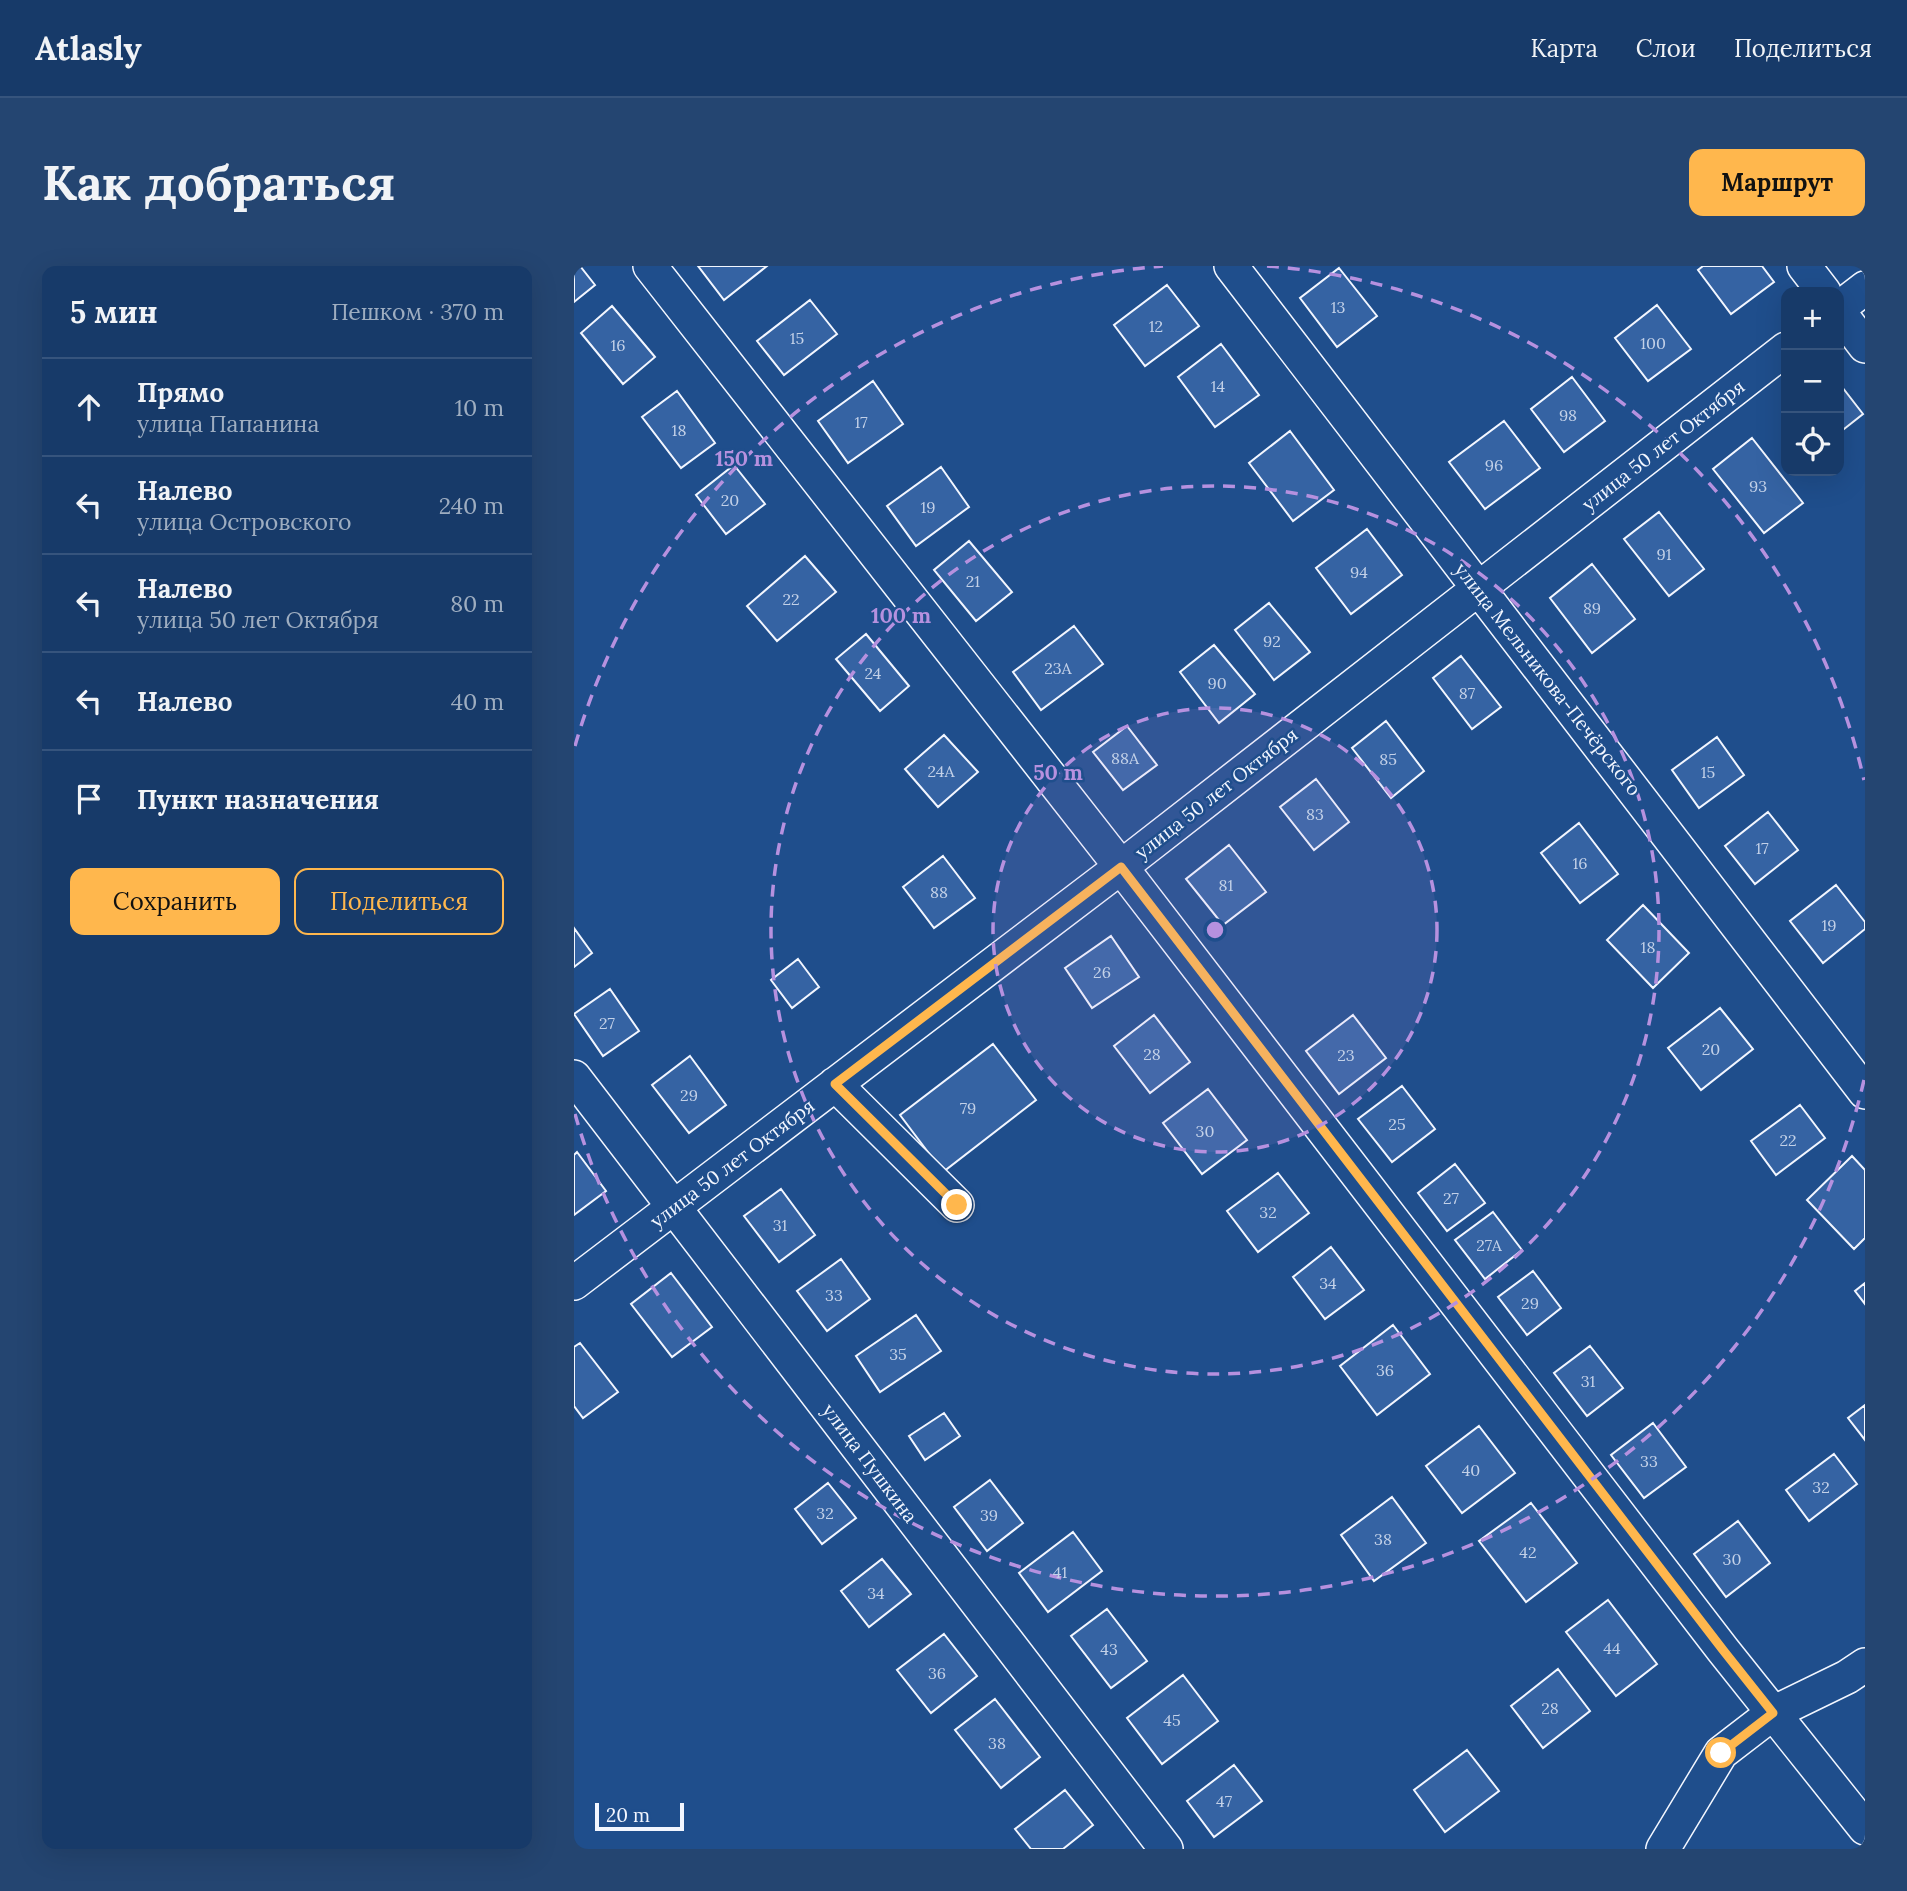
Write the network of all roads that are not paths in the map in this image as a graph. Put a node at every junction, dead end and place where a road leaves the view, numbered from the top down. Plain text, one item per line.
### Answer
1 (650, 266) edge
2 (1231, 266) edge
3 (1804, 266) edge
4 (1820, 287) edge
5 (1865, 288) edge
6 (1844, 306) edge
7 (1844, 317) edge
8 (1865, 346) edge
9 (1785, 350) edge
10 (1479, 588) junction
11 (1121, 867) junction
12 (574, 1077) edge
13 (835, 1084) junction
14 (1865, 1092) edge
15 (957, 1205) dead end
16 (674, 1207) junction
17 (574, 1283) edge
18 (1865, 1665) edge
19 (1773, 1713) junction
20 (1865, 1828) edge
21 (1166, 1849) edge
22 (1663, 1849) edge

1 - 11 street
2 - 10 street, улица Мельникова-Печёрского
3 - 4 street
5 - 6 street
7 - 8 street
9 - 10 street, улица 50 лет Октября
10 - 11 street, улица 50 лет Октября
10 - 14 street, улица Мельникова-Печёрского
11 - 13 street, улица 50 лет Октября
11 - 19 street
12 - 16 street, улица Пушкина
13 - 15 street
13 - 16 street, улица 50 лет Октября
16 - 17 street, улица 50 лет Октября
16 - 21 street, улица Пушкина
18 - 19 street
19 - 20 street
19 - 22 street

